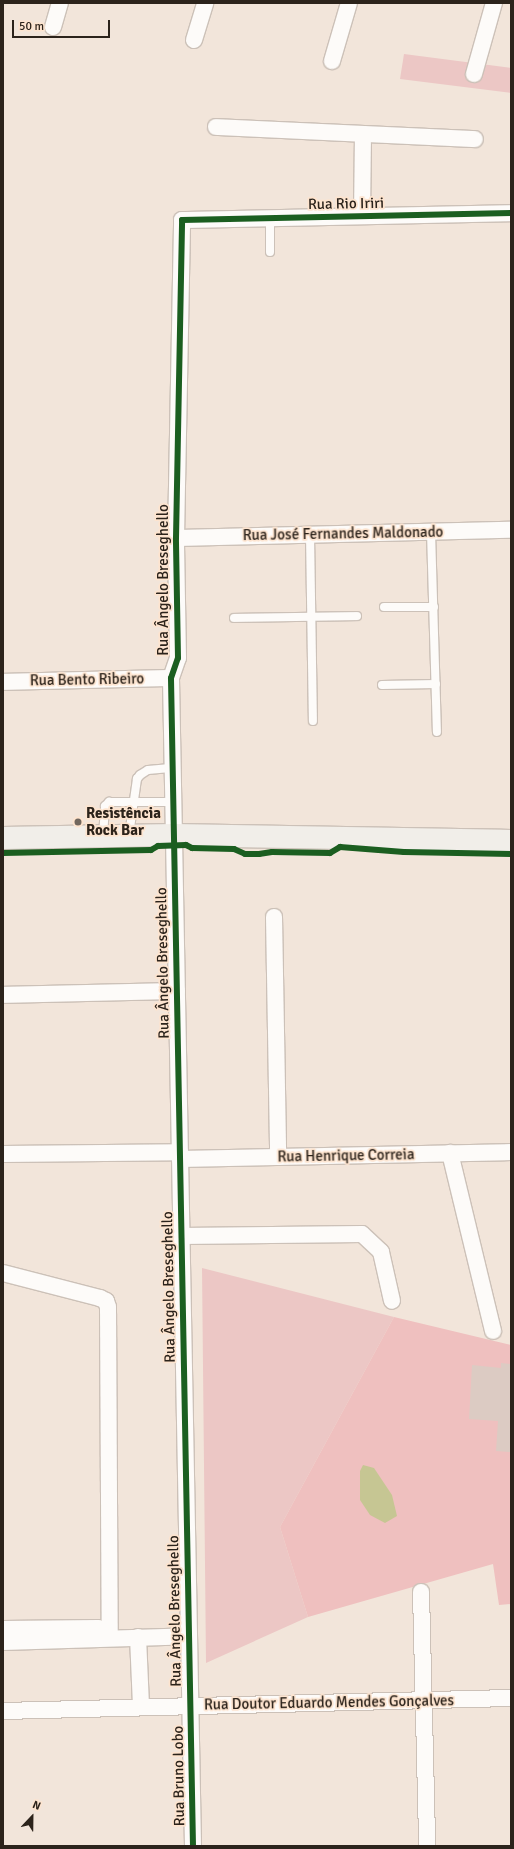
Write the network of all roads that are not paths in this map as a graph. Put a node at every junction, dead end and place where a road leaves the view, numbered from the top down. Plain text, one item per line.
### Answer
1 (60, 3) edge
2 (205, 3) edge
3 (349, 3) edge
4 (494, 3) edge
5 (53, 27) dead end
6 (194, 40) dead end
7 (332, 60) dead end
8 (474, 74) dead end
9 (216, 127) dead end
10 (363, 134) junction
11 (475, 139) dead end
12 (511, 213) edge
13 (362, 216) junction
14 (270, 218) junction
15 (182, 220) joint
16 (270, 252) dead end
17 (511, 530) edge
18 (431, 532) junction
19 (310, 535) junction
20 (176, 538) junction
21 (384, 607) dead end
22 (434, 607) junction
23 (312, 616) junction
24 (358, 616) dead end
25 (234, 618) dead end
26 (171, 678) junction
27 (3, 682) edge
28 (436, 684) junction
29 (382, 685) dead end
30 (313, 721) dead end
31 (437, 732) dead end
32 (173, 768) junction
33 (135, 801) junction
34 (174, 802) junction
35 (174, 835) junction
36 (102, 836) junction
37 (129, 836) junction
38 (3, 838) edge
39 (511, 841) edge
40 (274, 917) dead end
41 (177, 991) junction
42 (3, 995) edge
43 (511, 1152) edge
44 (450, 1153) junction
45 (3, 1154) edge
46 (180, 1155) junction
47 (278, 1157) junction
48 (182, 1236) junction
49 (3, 1273) edge
50 (392, 1301) dead end
51 (493, 1331) dead end
52 (421, 1592) dead end
53 (3, 1629) edge
54 (138, 1636) junction
55 (189, 1636) junction
56 (110, 1637) junction
57 (3, 1642) edge
58 (511, 1698) edge
59 (424, 1700) junction
60 (190, 1706) junction
61 (141, 1707) junction
62 (3, 1711) edge
63 (193, 1846) edge
64 (427, 1846) edge

1 - 5 street
2 - 6 street
3 - 7 street
4 - 8 street
9 - 10 street
10 - 11 street
10 - 13 street
12 - 13 street, Rua Rio Iriri
13 - 14 street, Rua Rio Iriri
14 - 15 street, Rua Rio Iriri
14 - 16 lane
15 - 20 street, Rua Ângelo Breseghello
17 - 18 street, Rua José Fernandes Maldonado
18 - 19 street, Rua José Fernandes Maldonado
18 - 22 lane
19 - 20 street, Rua José Fernandes Maldonado
19 - 23 lane
20 - 26 street, Rua Ângelo Breseghello
21 - 22 lane
22 - 28 lane
23 - 24 lane
23 - 25 lane
23 - 30 lane
26 - 27 street, Rua Bento Ribeiro
26 - 32 street, Rua Ângelo Breseghello
28 - 29 lane
28 - 31 lane
32 - 33 lane
32 - 34 street, Rua Ângelo Breseghello
33 - 34 lane
33 - 36 lane
33 - 37 lane
34 - 35 street, Rua Ângelo Breseghello
35 - 37 main road
35 - 39 main road
35 - 41 street, Rua Ângelo Breseghello
36 - 37 main road
36 - 38 main road
40 - 47 street
41 - 42 street
41 - 46 street, Rua Ângelo Breseghello
43 - 44 street, Rua Henrique Correia
44 - 47 street, Rua Henrique Correia
44 - 51 street
45 - 46 street, Rua Henrique Correia
46 - 47 street, Rua Henrique Correia
46 - 48 street, Rua Ângelo Breseghello
48 - 50 street
48 - 55 street, Rua Ângelo Breseghello
49 - 56 street
52 - 59 street
53 - 56 street
54 - 55 street
54 - 56 street
54 - 61 street
55 - 60 street, Rua Ângelo Breseghello
56 - 57 street
58 - 59 street, Rua Doutor Eduardo Mendes Gonçalves
59 - 60 street, Rua Doutor Eduardo Mendes Gonçalves
59 - 64 street
60 - 61 street, Rua Doutor Eduardo Mendes Gonçalves
60 - 63 street, Rua Bruno Lobo
61 - 62 street, Rua Doutor Eduardo Mendes Gonçalves

